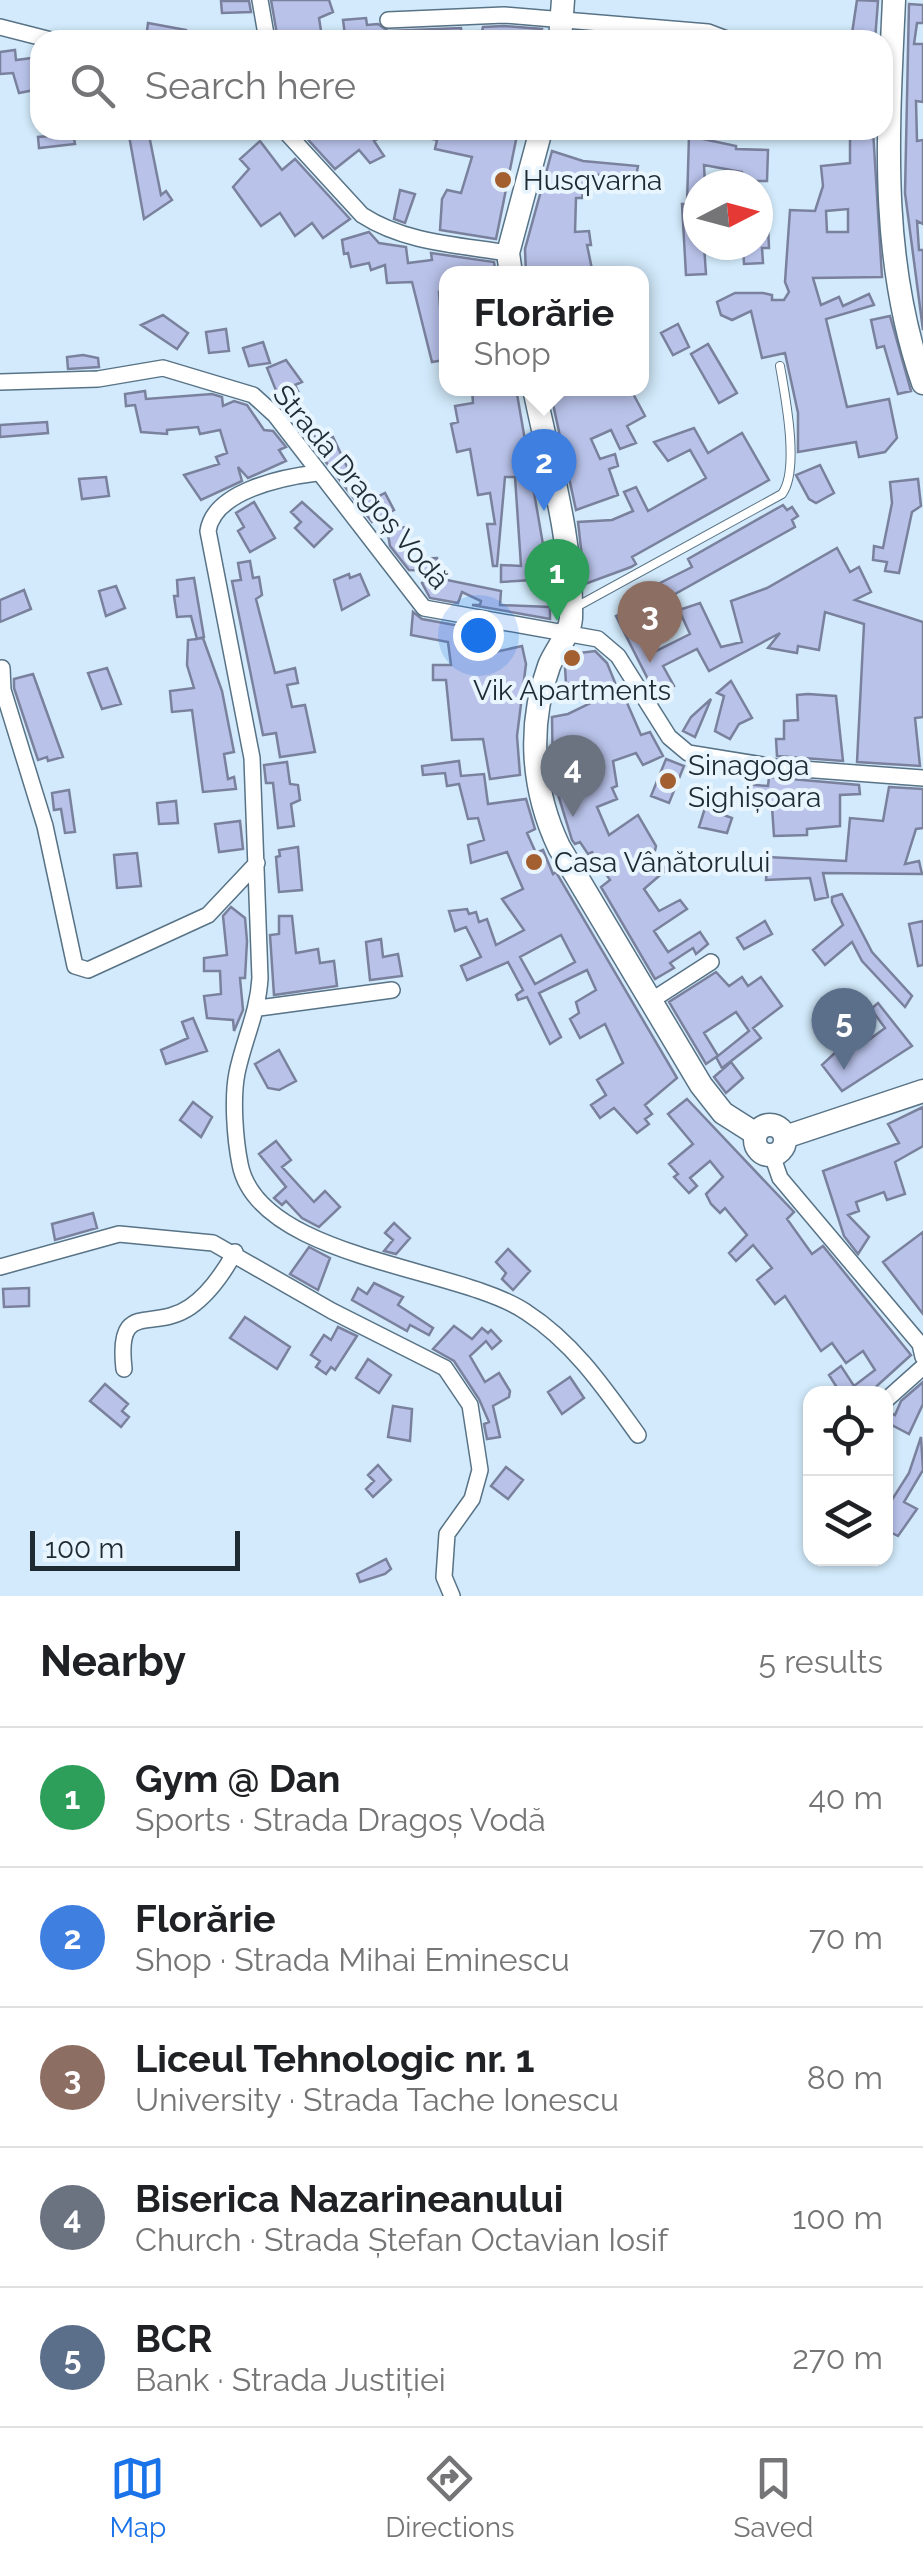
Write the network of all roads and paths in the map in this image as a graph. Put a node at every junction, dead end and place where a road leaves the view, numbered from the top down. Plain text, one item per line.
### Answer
1 (260, 0) edge
2 (894, 0) edge
3 (388, 20) dead end
4 (562, 20) edge
5 (0, 27) edge
6 (265, 30) edge
7 (684, 30) edge
8 (891, 30) edge
9 (30, 35) edge
10 (293, 140) edge
11 (539, 140) edge
12 (889, 140) edge
13 (510, 263) edge
14 (780, 366) dead end
15 (0, 382) edge
16 (923, 383) edge
17 (536, 396) edge
18 (317, 473) junction
19 (570, 610) junction
20 (566, 634) junction
21 (2, 668) edge
22 (917, 780) edge
23 (257, 864) junction
24 (711, 962) dead end
25 (392, 990) dead end
26 (649, 1002) junction
27 (258, 1008) junction
28 (923, 1091) edge
29 (778, 1146) junction
30 (235, 1252) junction
31 (0, 1267) edge
32 (922, 1347) edge
33 (923, 1367) edge
34 (124, 1369) dead end
35 (893, 1394) edge
36 (638, 1434) dead end
37 (452, 1596) edge

1 - 6 street
2 - 8 main road
3 - 4 street
4 - 7 street
5 - 9 street
10 - 13 street
11 - 13 main road
12 - 16 main road
14 - 19 lane
15 - 18 street, Strada Dragoș Vodă
17 - 19 main road
18 - 20 street, Strada Dragoș Vodă
18 - 23 street
19 - 20 main road
20 - 22 street, Strada Dragoș Vodă
20 - 26 main road
21 - 23 street
23 - 27 street
24 - 26 street
25 - 27 street
26 - 29 main road
27 - 36 street
28 - 29 main road
29 - 32 street
30 - 31 street
30 - 34 street
30 - 37 street
33 - 35 street

